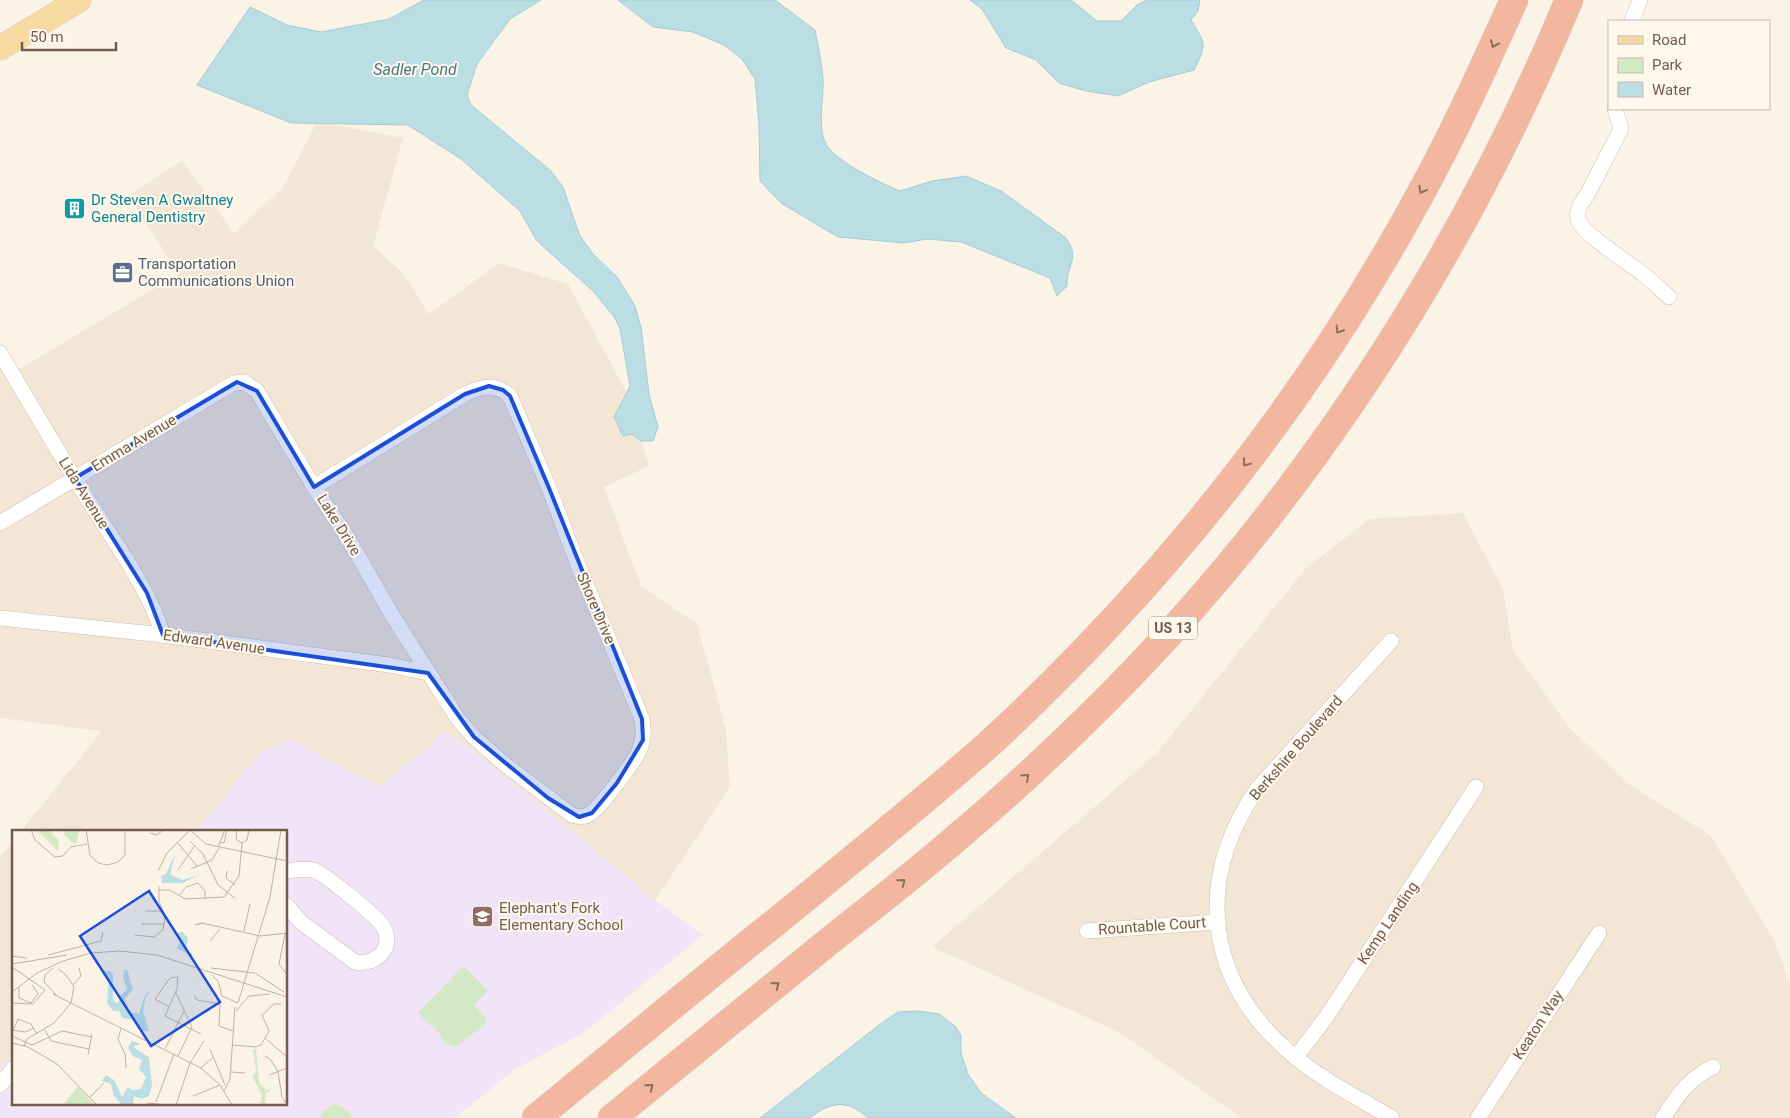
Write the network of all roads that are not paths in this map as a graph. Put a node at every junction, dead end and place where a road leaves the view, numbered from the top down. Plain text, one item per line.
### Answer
1 (79, 0) edge
2 (1514, 0) edge
3 (1569, 0) edge
4 (1640, 0) edge
5 (1632, 20) edge
6 (0, 48) edge
7 (1616, 110) edge
8 (1669, 296) dead end
9 (0, 354) edge
10 (244, 382) joint
11 (75, 478) junction
12 (314, 487) junction
13 (0, 524) edge
14 (0, 618) edge
15 (163, 635) junction
16 (1391, 641) dead end
17 (428, 674) junction
18 (1476, 786) dead end
19 (288, 871) edge
20 (288, 907) edge
21 (1218, 922) junction
22 (1087, 931) dead end
23 (1599, 933) dead end
24 (1296, 1057) junction
25 (1713, 1067) dead end
26 (12, 1070) edge
27 (0, 1085) edge
28 (536, 1118) edge
29 (612, 1118) edge
30 (1392, 1118) edge
31 (1478, 1118) edge
32 (1663, 1118) edge

1 - 6 main road
2 -> 28 highway
29 -> 3 highway, US 13
4 - 5 street
7 - 8 street
9 - 11 street, Lida Avenue
10 - 11 street, Emma Avenue
10 - 12 street, Lake Drive
11 - 13 street, Emma Avenue
11 - 15 street, Lida Avenue
12 - 17 street, Lake Drive
12 - 17 street, Shore Drive
14 - 15 street, Edward Avenue
15 - 17 street, Edward Avenue
16 - 21 street, Berkshire Boulevard
18 - 24 street, Kemp Landing
19 - 20 street
21 - 22 street, Rountable Court
21 - 24 street, Berkshire Boulevard
23 - 31 street, Keaton Way
24 - 30 street, Berkshire Boulevard
25 - 32 street
26 - 27 street

